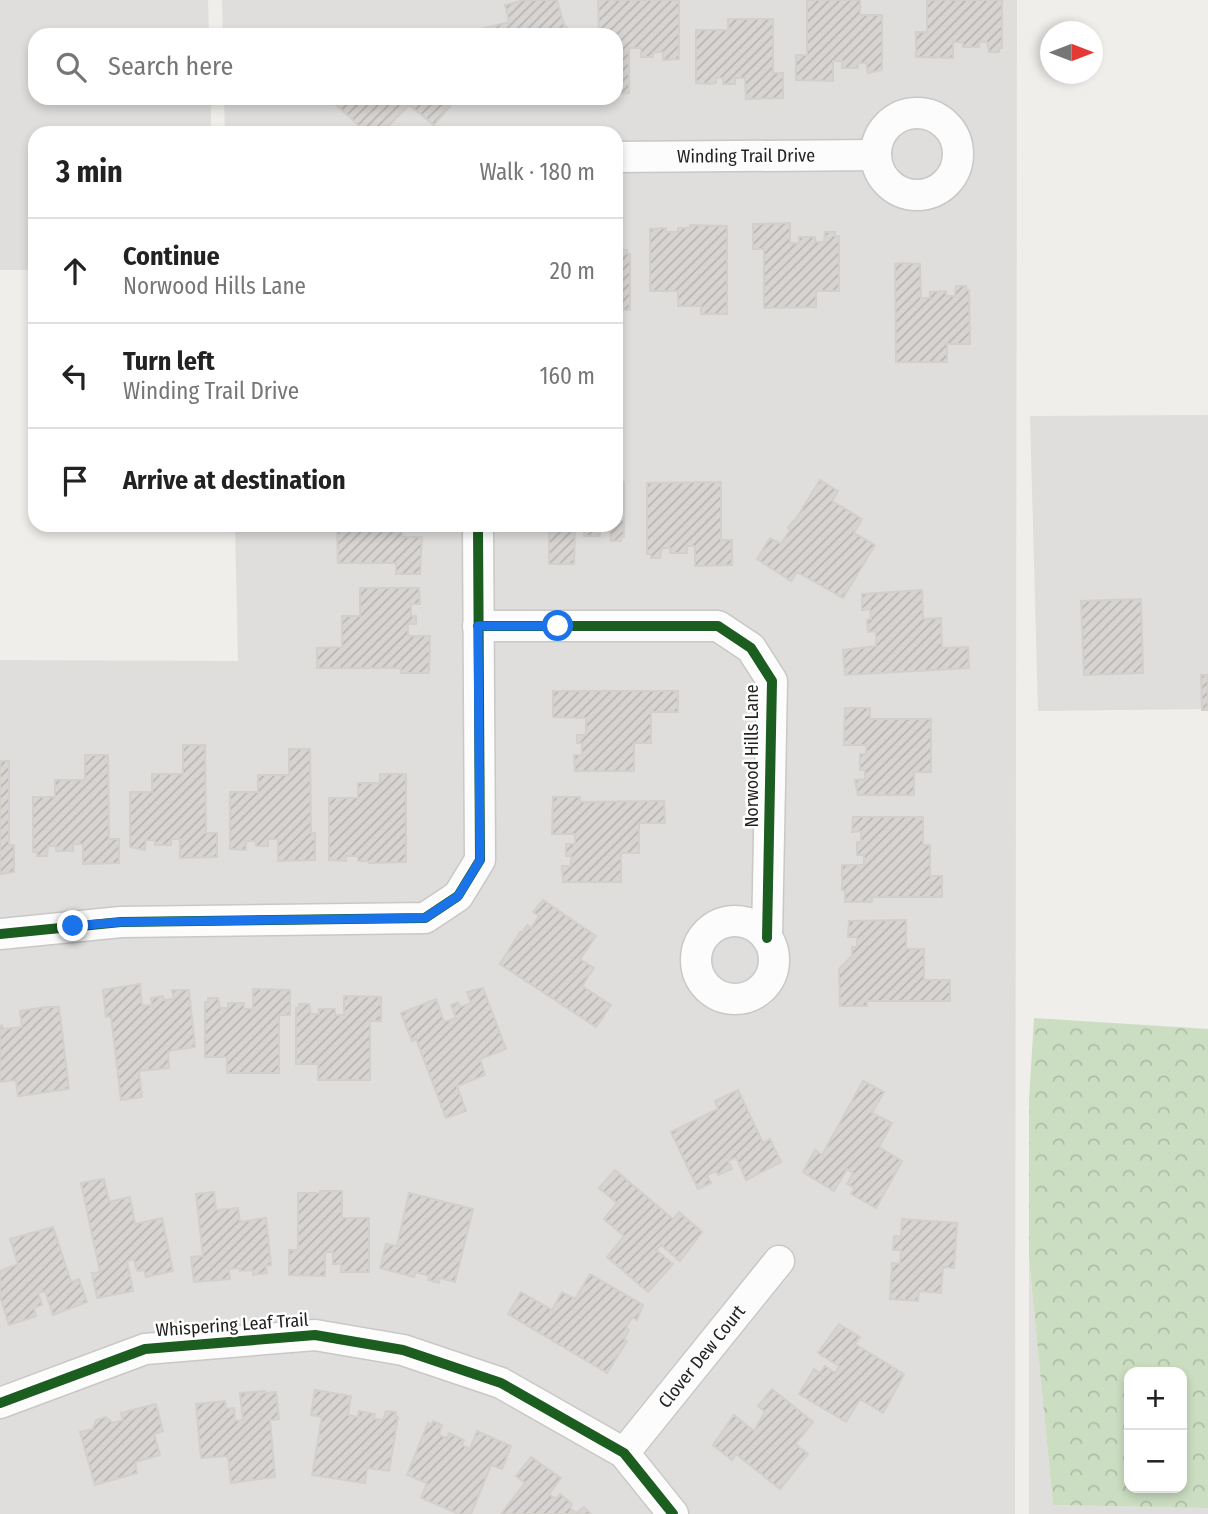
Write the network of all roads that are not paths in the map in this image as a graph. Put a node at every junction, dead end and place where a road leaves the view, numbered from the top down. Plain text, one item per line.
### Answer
1 (876, 155) dead end
2 (623, 157) edge
3 (478, 532) edge
4 (478, 626) junction
5 (0, 934) edge
6 (767, 938) dead end
7 (779, 1261) dead end
8 (0, 1403) edge
9 (624, 1453) junction
10 (673, 1514) edge

1 - 2 street, Winding Trail Drive
3 - 4 street
4 - 5 street
4 - 6 street, Norwood Hills Lane
7 - 9 street, Clover Dew Court
8 - 9 street, Whispering Leaf Trail
9 - 10 street, Whispering Leaf Trail

